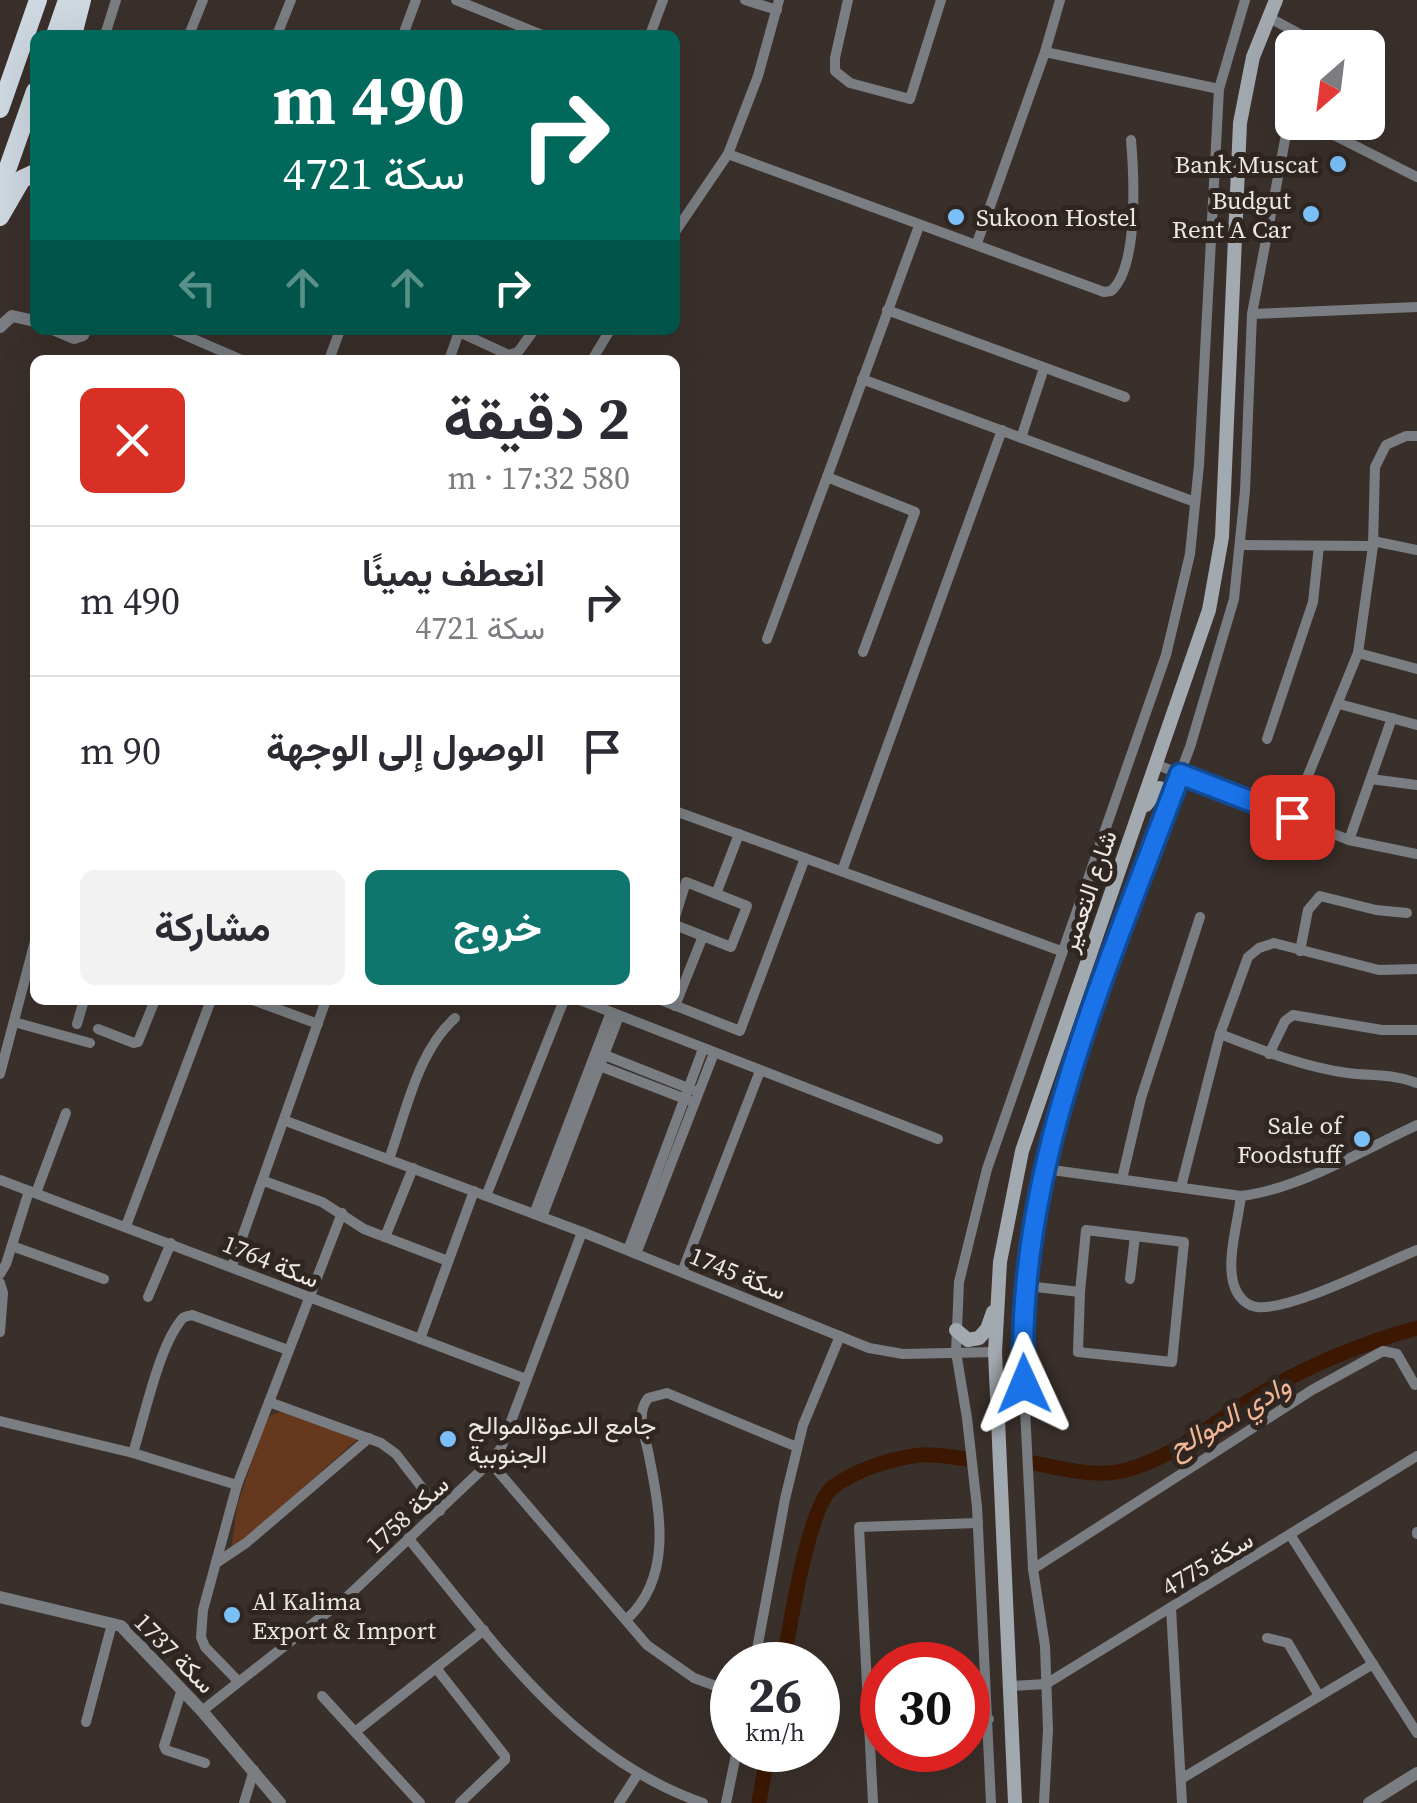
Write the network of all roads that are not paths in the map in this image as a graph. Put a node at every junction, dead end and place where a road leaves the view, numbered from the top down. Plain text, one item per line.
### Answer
1 (38, 0) edge
2 (67, 0) edge
3 (82, 0) edge
4 (116, 0) edge
5 (203, 0) edge
6 (291, 0) edge
7 (416, 0) edge
8 (456, 0) edge
9 (663, 0) edge
10 (745, 0) edge
11 (848, 0) edge
12 (941, 0) edge
13 (1060, 0) edge
14 (1245, 0) edge
15 (1276, 0) edge
16 (778, 5) edge
17 (1268, 16) junction
18 (57, 30) edge
19 (74, 30) edge
20 (107, 30) edge
21 (192, 30) edge
22 (279, 30) edge
23 (405, 30) edge
24 (520, 30) edge
25 (652, 30) edge
26 (1293, 30) edge
27 (1046, 52) junction
28 (1219, 89) junction
29 (30, 105) edge
30 (0, 109) edge
31 (1132, 140) dead end
32 (1285, 140) edge
33 (1344, 140) edge
34 (728, 154) junction
35 (30, 175) edge
36 (1417, 176) edge
37 (0, 190) edge
38 (0, 217) edge
39 (680, 225) edge
40 (918, 226) junction
41 (976, 243) junction
42 (1417, 307) edge
43 (887, 310) junction
44 (1252, 314) junction
45 (30, 321) edge
46 (0, 327) edge
47 (184, 335) edge
48 (466, 335) edge
49 (530, 335) edge
50 (230, 355) edge
51 (509, 355) edge
52 (509, 355) edge
53 (1044, 368) junction
54 (862, 379) junction
55 (1125, 397) dead end
56 (1002, 430) junction
57 (1417, 436) edge
58 (1021, 438) junction
59 (827, 477) junction
60 (1196, 502) junction
61 (1373, 543) junction
62 (1241, 545) junction
63 (1319, 546) junction
64 (1417, 550) edge
65 (767, 639) dead end
66 (862, 652) dead end
67 (1358, 653) junction
68 (1417, 670) edge
69 (1339, 704) junction
70 (1392, 718) junction
71 (1417, 725) edge
72 (1267, 739) dead end
73 (1155, 764) junction
74 (1180, 774) junction
75 (1371, 779) junction
76 (1417, 785) edge
77 (1174, 790) junction
78 (680, 812) edge
79 (1138, 812) junction
80 (1292, 817) junction
81 (739, 834) junction
82 (1350, 840) junction
83 (1417, 854) edge
84 (805, 858) junction
85 (842, 871) junction
86 (716, 894) junction
87 (680, 903) edge
88 (1408, 913) dead end
89 (1200, 917) dead end
90 (680, 924) edge
91 (703, 936) junction
92 (1300, 950) junction
93 (1061, 951) junction
94 (30, 960) edge
95 (1417, 969) edge
96 (680, 996) edge
97 (83, 1005) edge
98 (153, 1005) edge
99 (209, 1005) edge
100 (267, 1005) edge
101 (324, 1005) edge
102 (562, 1005) edge
103 (592, 1005) edge
104 (676, 1006) edge
105 (615, 1014) junction
106 (455, 1018) dead end
107 (14, 1022) junction
108 (77, 1024) dead end
109 (318, 1024) junction
110 (98, 1029) dead end
111 (1417, 1030) edge
112 (1220, 1034) junction
113 (90, 1043) dead end
114 (708, 1051) junction
115 (1270, 1054) junction
116 (598, 1059) junction
117 (760, 1071) junction
118 (0, 1074) edge
119 (1417, 1083) edge
120 (692, 1095) junction
121 (66, 1114) dead end
122 (286, 1120) junction
123 (1417, 1125) edge
124 (938, 1139) dead end
125 (389, 1160) junction
126 (413, 1168) junction
127 (1045, 1169) junction
128 (1122, 1179) junction
129 (0, 1180) edge
130 (264, 1180) junction
131 (1181, 1187) junction
132 (474, 1191) junction
133 (32, 1192) junction
134 (486, 1196) junction
135 (1242, 1196) junction
136 (342, 1214) junction
137 (538, 1215) junction
138 (126, 1226) junction
139 (582, 1232) junction
140 (1136, 1236) junction
141 (385, 1237) junction
142 (170, 1243) junction
143 (12, 1246) junction
144 (1417, 1250) edge
145 (632, 1252) junction
146 (448, 1261) junction
147 (232, 1266) junction
148 (682, 1272) junction
149 (0, 1274) edge
150 (104, 1279) dead end
151 (1130, 1279) dead end
152 (0, 1283) edge
153 (1026, 1286) junction
154 (1080, 1292) junction
155 (148, 1297) dead end
156 (307, 1297) junction
157 (998, 1297) junction
158 (956, 1330) junction
159 (0, 1332) edge
160 (840, 1336) junction
161 (420, 1339) junction
162 (288, 1350) junction
163 (956, 1352) junction
164 (995, 1352) junction
165 (526, 1379) junction
166 (1415, 1385) edge
167 (269, 1402) junction
168 (0, 1421) edge
169 (368, 1438) junction
170 (797, 1447) junction
171 (132, 1453) junction
172 (1417, 1456) edge
173 (490, 1462) junction
174 (236, 1486) junction
175 (440, 1511) junction
176 (978, 1522) junction
177 (1291, 1536) junction
178 (408, 1538) junction
179 (216, 1563) junction
180 (1033, 1569) junction
181 (0, 1597) edge
182 (1171, 1608) junction
183 (626, 1620) junction
184 (112, 1624) junction
185 (484, 1630) junction
186 (1267, 1638) dead end
187 (759, 1642) edge
188 (865, 1642) edge
189 (984, 1642) edge
190 (1373, 1664) junction
191 (436, 1668) junction
192 (238, 1681) junction
193 (710, 1683) edge
194 (1046, 1684) junction
195 (1011, 1686) junction
196 (182, 1689) junction
197 (322, 1696) dead end
198 (1320, 1696) junction
199 (202, 1710) junction
200 (86, 1722) dead end
201 (356, 1732) junction
202 (1417, 1733) edge
203 (205, 1763) dead end
204 (254, 1770) junction
205 (732, 1772) edge
206 (871, 1772) edge
207 (989, 1772) edge
208 (1417, 1773) edge
209 (637, 1775) junction
210 (1181, 1780) junction
211 (244, 1803) edge
212 (280, 1803) edge
213 (420, 1803) edge
214 (460, 1803) edge
215 (619, 1803) edge
216 (703, 1803) edge
217 (726, 1803) edge
218 (873, 1803) edge
219 (990, 1803) edge
220 (1015, 1803) edge
221 (1044, 1803) edge
222 (1182, 1803) edge
223 (1369, 1803) edge

1 - 30 highway
2 - 18 highway
3 - 19 highway
4 - 20 street
5 - 21 street
6 - 22 street
7 - 23 street
8 - 24 street
9 - 25 street
10 - 16 street
11 - 12 street
13 - 27 street
14 - 28 street
15 - 17 main road, شارع التعمير
16 - 34 street
17 - 26 street
17 - 73 main road, شارع التعمير
27 - 28 street
27 - 41 street
28 - 60 street
29 - 37 highway
31 - 41 street
32 - 44 street
33 - 36 street
34 - 39 street
34 - 40 street
35 - 38 highway
40 - 41 street
40 - 43 street
42 - 44 street
43 - 53 street
43 - 54 street
44 - 62 street
45 - 46 street
47 - 50 street
48 - 51 street
49 - 52 street
53 - 55 street
53 - 58 street
54 - 56 street
54 - 59 street
56 - 58 street
56 - 85 street
57 - 61 street
58 - 60 street
59 - 65 street
59 - 66 street
60 - 93 street
61 - 63 street
61 - 64 street
61 - 67 street
62 - 63 street
62 - 74 street
63 - 72 street
67 - 68 street
67 - 69 street
69 - 70 street
69 - 80 street
70 - 71 street
70 - 75 street
73 - 74 street
73 - 79 main road, شارع التعمير
74 - 77 street
74 - 80 street
75 - 76 street
75 - 82 street
77 - 79 main road
77 - 127 street
78 - 81 street
79 - 157 main road, شارع التعمير
80 - 82 street
81 - 84 street
81 - 86 street
82 - 83 street
84 - 85 street
84 - 104 street
85 - 93 street
86 - 87 street
86 - 91 street
88 - 92 street
89 - 128 street
90 - 91 street
91 - 96 street
92 - 95 street
92 - 112 street
93 - 158 street
94 - 107 street
97 - 108 street
98 - 110 street
99 - 138 street
100 - 109 street
101 - 109 street
102 - 134 street
103 - 105 street
105 - 114 street
105 - 116 street
106 - 125 street
107 - 113 street
107 - 118 street
109 - 122 street
111 - 115 street
112 - 115 street
112 - 131 street
114 - 117 street
114 - 120 street
115 - 119 street
116 - 120 street
116 - 137 street
117 - 124 street
117 - 148 street
120 - 145 street
121 - 133 street
122 - 125 street, سكة 1745
122 - 130 street
123 - 135 street
125 - 126 street, سكة 1745
126 - 132 street, سكة 1745
126 - 141 street
127 - 128 street
127 - 153 street
128 - 131 street
129 - 133 street, سكة 1764
130 - 136 street
130 - 147 street
131 - 135 street
132 - 134 street, سكة 1745
132 - 146 street
133 - 138 street, سكة 1764
133 - 143 street
134 - 137 street, سكة 1745
135 - 144 street
136 - 141 street
136 - 156 street
137 - 139 street, سكة 1745
138 - 142 street, سكة 1764
139 - 145 street, سكة 1745
139 - 165 street, سكة 1758
140 - 151 street
140 - 154 street
140 - 154 street
141 - 146 street
142 - 147 street, سكة 1764
142 - 155 street
143 - 149 street
143 - 150 street
145 - 148 street, سكة 1745
146 - 161 street
147 - 156 street, سكة 1764
148 - 160 street, سكة 1745
152 - 159 street
153 - 154 street
153 - 180 street
156 - 161 street, سكة 1764
156 - 162 street
157 - 158 main road
157 - 164 main road, شارع التعمير
158 - 163 street
160 - 163 street, سكة 1745
160 - 170 street
161 - 165 street, سكة 1764
162 - 167 street
162 - 171 street
163 - 164 street, سكة 1745
163 - 176 street
164 - 195 main road, شارع التعمير
165 - 173 street, سكة 1758
166 - 180 street
167 - 169 street
167 - 174 street
168 - 171 street
169 - 175 street
169 - 179 street
170 - 183 street
170 - 187 street
171 - 174 street
172 - 177 street, سكة 4775
173 - 175 street, سكة 1758
173 - 183 street
174 - 179 street
175 - 178 street, سكة 1758
176 - 188 street
176 - 189 street
177 - 182 street, سكة 4775
177 - 190 street
178 - 185 street
178 - 192 street, سكة 1758
179 - 192 street
180 - 194 street
181 - 184 street, سكة 1737
182 - 194 street, سكة 4775
182 - 210 street
183 - 193 street
184 - 196 street, سكة 1737
184 - 200 street
185 - 191 street
185 - 209 street
186 - 198 street
190 - 198 street
190 - 202 street
191 - 201 street
191 - 214 street
192 - 199 street, سكة 1758
194 - 195 street, سكة 4775
194 - 221 street
195 - 220 main road, شارع التعمير
196 - 199 street, سكة 1737
196 - 203 street
197 - 201 street
198 - 210 street
199 - 204 street, سكة 1737
201 - 213 street
204 - 211 street
204 - 212 street, سكة 1737
205 - 217 street
206 - 218 street
207 - 219 street
208 - 223 street
209 - 215 street
209 - 216 street
210 - 222 street

